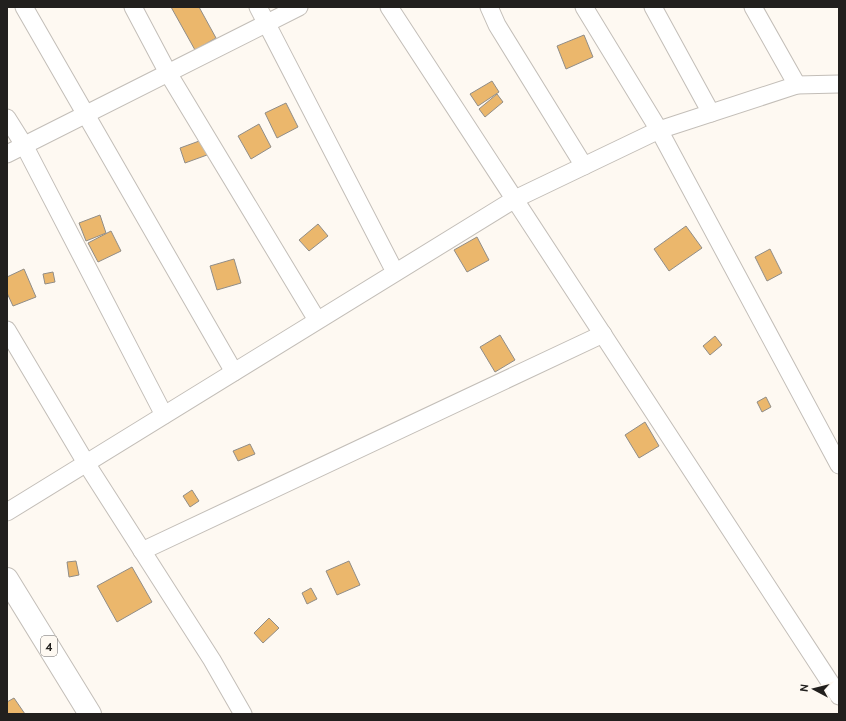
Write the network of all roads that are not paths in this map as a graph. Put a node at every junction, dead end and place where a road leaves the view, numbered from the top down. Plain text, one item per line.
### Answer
1 (24, 7) edge
2 (134, 7) edge
3 (258, 7) edge
4 (299, 7) edge
5 (389, 7) edge
6 (488, 7) edge
7 (584, 7) edge
8 (653, 7) edge
9 (753, 7) edge
10 (268, 23) junction
11 (168, 73) junction
12 (839, 84) edge
13 (796, 86) junction
14 (711, 113) junction
15 (86, 114) junction
16 (7, 118) edge
17 (659, 130) junction
18 (24, 145) junction
19 (7, 154) edge
20 (584, 166) junction
21 (515, 199) junction
22 (395, 272) junction
23 (318, 320) junction
24 (7, 330) edge
25 (603, 334) junction
26 (234, 372) junction
27 (164, 415) junction
28 (86, 463) junction
29 (839, 464) edge
30 (7, 512) edge
31 (142, 551) junction
32 (7, 579) edge
33 (839, 696) edge
34 (90, 714) edge
35 (243, 714) edge

1 - 15 street
2 - 11 street
3 - 10 street
4 - 10 street
5 - 21 street
6 - 20 street
7 - 17 street
8 - 14 street
9 - 13 street
10 - 11 street
10 - 22 street
11 - 15 street
11 - 23 street
12 - 13 street
13 - 14 street
14 - 17 street
15 - 18 street
15 - 26 street
16 - 18 street
17 - 20 street
17 - 29 street
18 - 19 street
18 - 27 street
20 - 21 street
21 - 22 street
21 - 25 street
22 - 23 street
23 - 26 street
24 - 28 street
25 - 31 street
25 - 33 street
26 - 27 street
27 - 28 street
28 - 30 street
28 - 31 street
31 - 35 street
32 - 34 highway, 4

